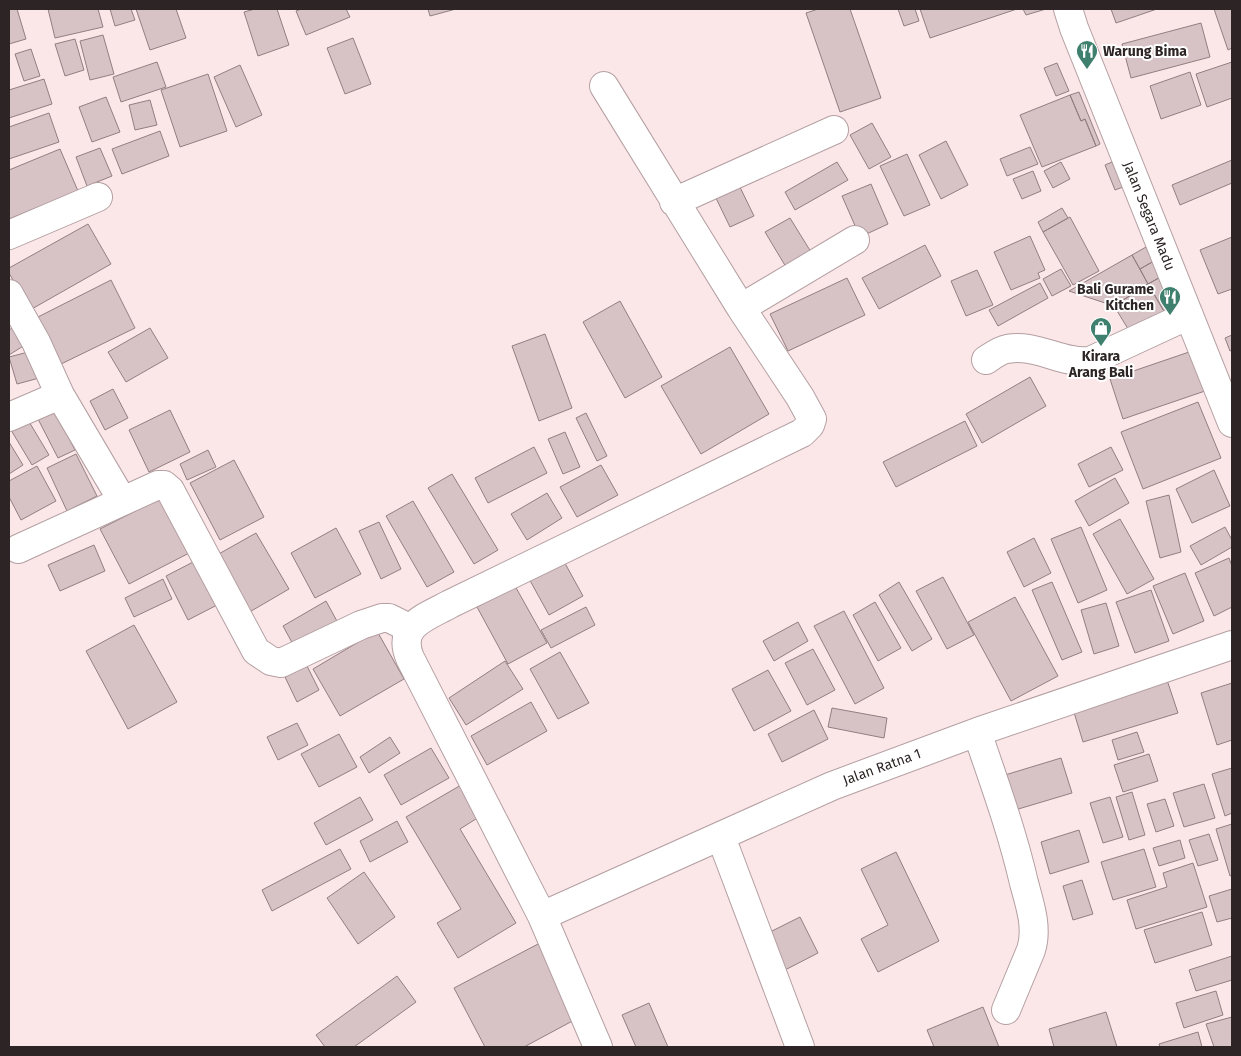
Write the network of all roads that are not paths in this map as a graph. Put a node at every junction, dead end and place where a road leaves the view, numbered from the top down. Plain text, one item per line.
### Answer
1 (1068, 9) edge
2 (604, 86) dead end
3 (834, 130) dead end
4 (98, 197) dead end
5 (674, 202) junction
6 (9, 235) edge
7 (855, 240) dead end
8 (9, 294) edge
9 (741, 308) junction
10 (1189, 315) junction
11 (986, 360) dead end
12 (60, 395) junction
13 (9, 417) edge
14 (1232, 423) edge
15 (122, 500) junction
16 (18, 549) dead end
17 (411, 628) junction
18 (1232, 645) edge
19 (977, 732) junction
20 (720, 837) junction
21 (542, 916) junction
22 (1006, 1010) dead end
23 (598, 1047) edge
24 (800, 1047) edge

1 - 10 street, Jalan Segara Madu
2 - 5 street
3 - 5 street
4 - 6 street
5 - 9 street
7 - 9 street
8 - 12 street
9 - 17 street
10 - 11 street
10 - 14 street, Jalan Segara Madu
12 - 13 street
12 - 15 street
15 - 16 street
15 - 17 street
17 - 21 street
18 - 19 street, Jalan Ratna 1
19 - 20 street, Jalan Ratna 1
19 - 22 street
20 - 21 street, Jalan Ratna 1
20 - 24 street
21 - 23 street

